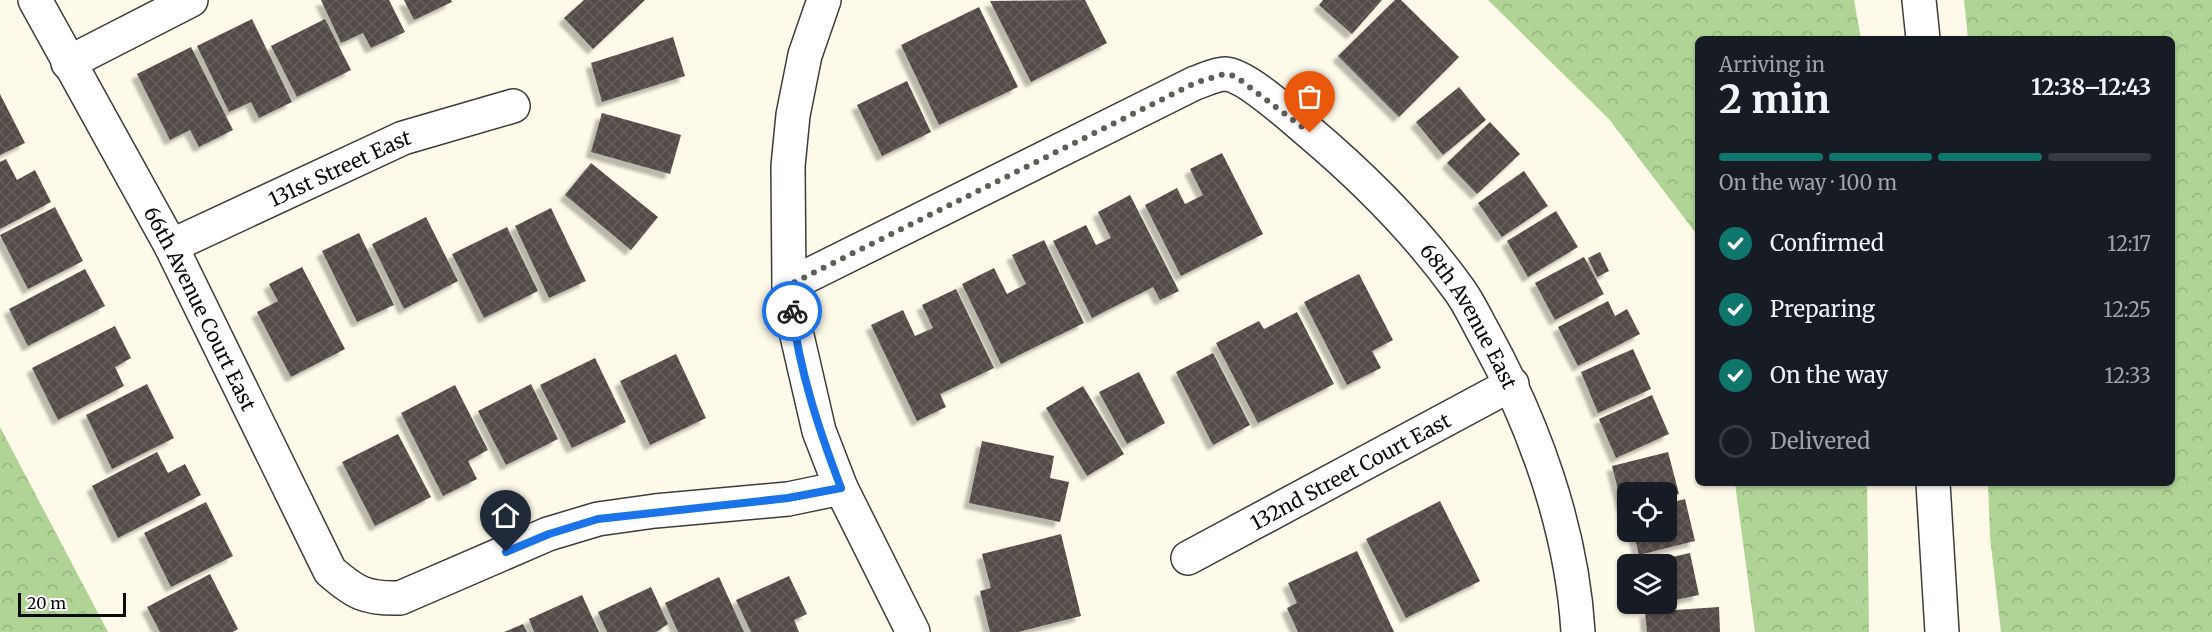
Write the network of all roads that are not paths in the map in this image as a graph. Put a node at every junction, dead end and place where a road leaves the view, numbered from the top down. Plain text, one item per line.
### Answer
1 (35, 0) edge
2 (191, 0) edge
3 (824, 0) edge
4 (1918, 0) edge
5 (1923, 36) edge
6 (68, 63) junction
7 (513, 106) dead end
8 (171, 246) junction
9 (789, 285) junction
10 (1512, 384) junction
11 (1933, 486) edge
12 (841, 488) junction
13 (1188, 558) dead end
14 (913, 632) edge
15 (1578, 632) edge
16 (1941, 632) edge

1 - 6 street, 66th Avenue Court East
2 - 6 street
3 - 9 street
4 - 5 street
6 - 8 street, 66th Avenue Court East
7 - 8 street, 131st Street East
8 - 12 street, 66th Avenue Court East
9 - 10 street, 68th Avenue East
9 - 12 street
10 - 13 street, 132nd Street Court East
10 - 15 street, 68th Avenue East
11 - 16 street
12 - 14 street

